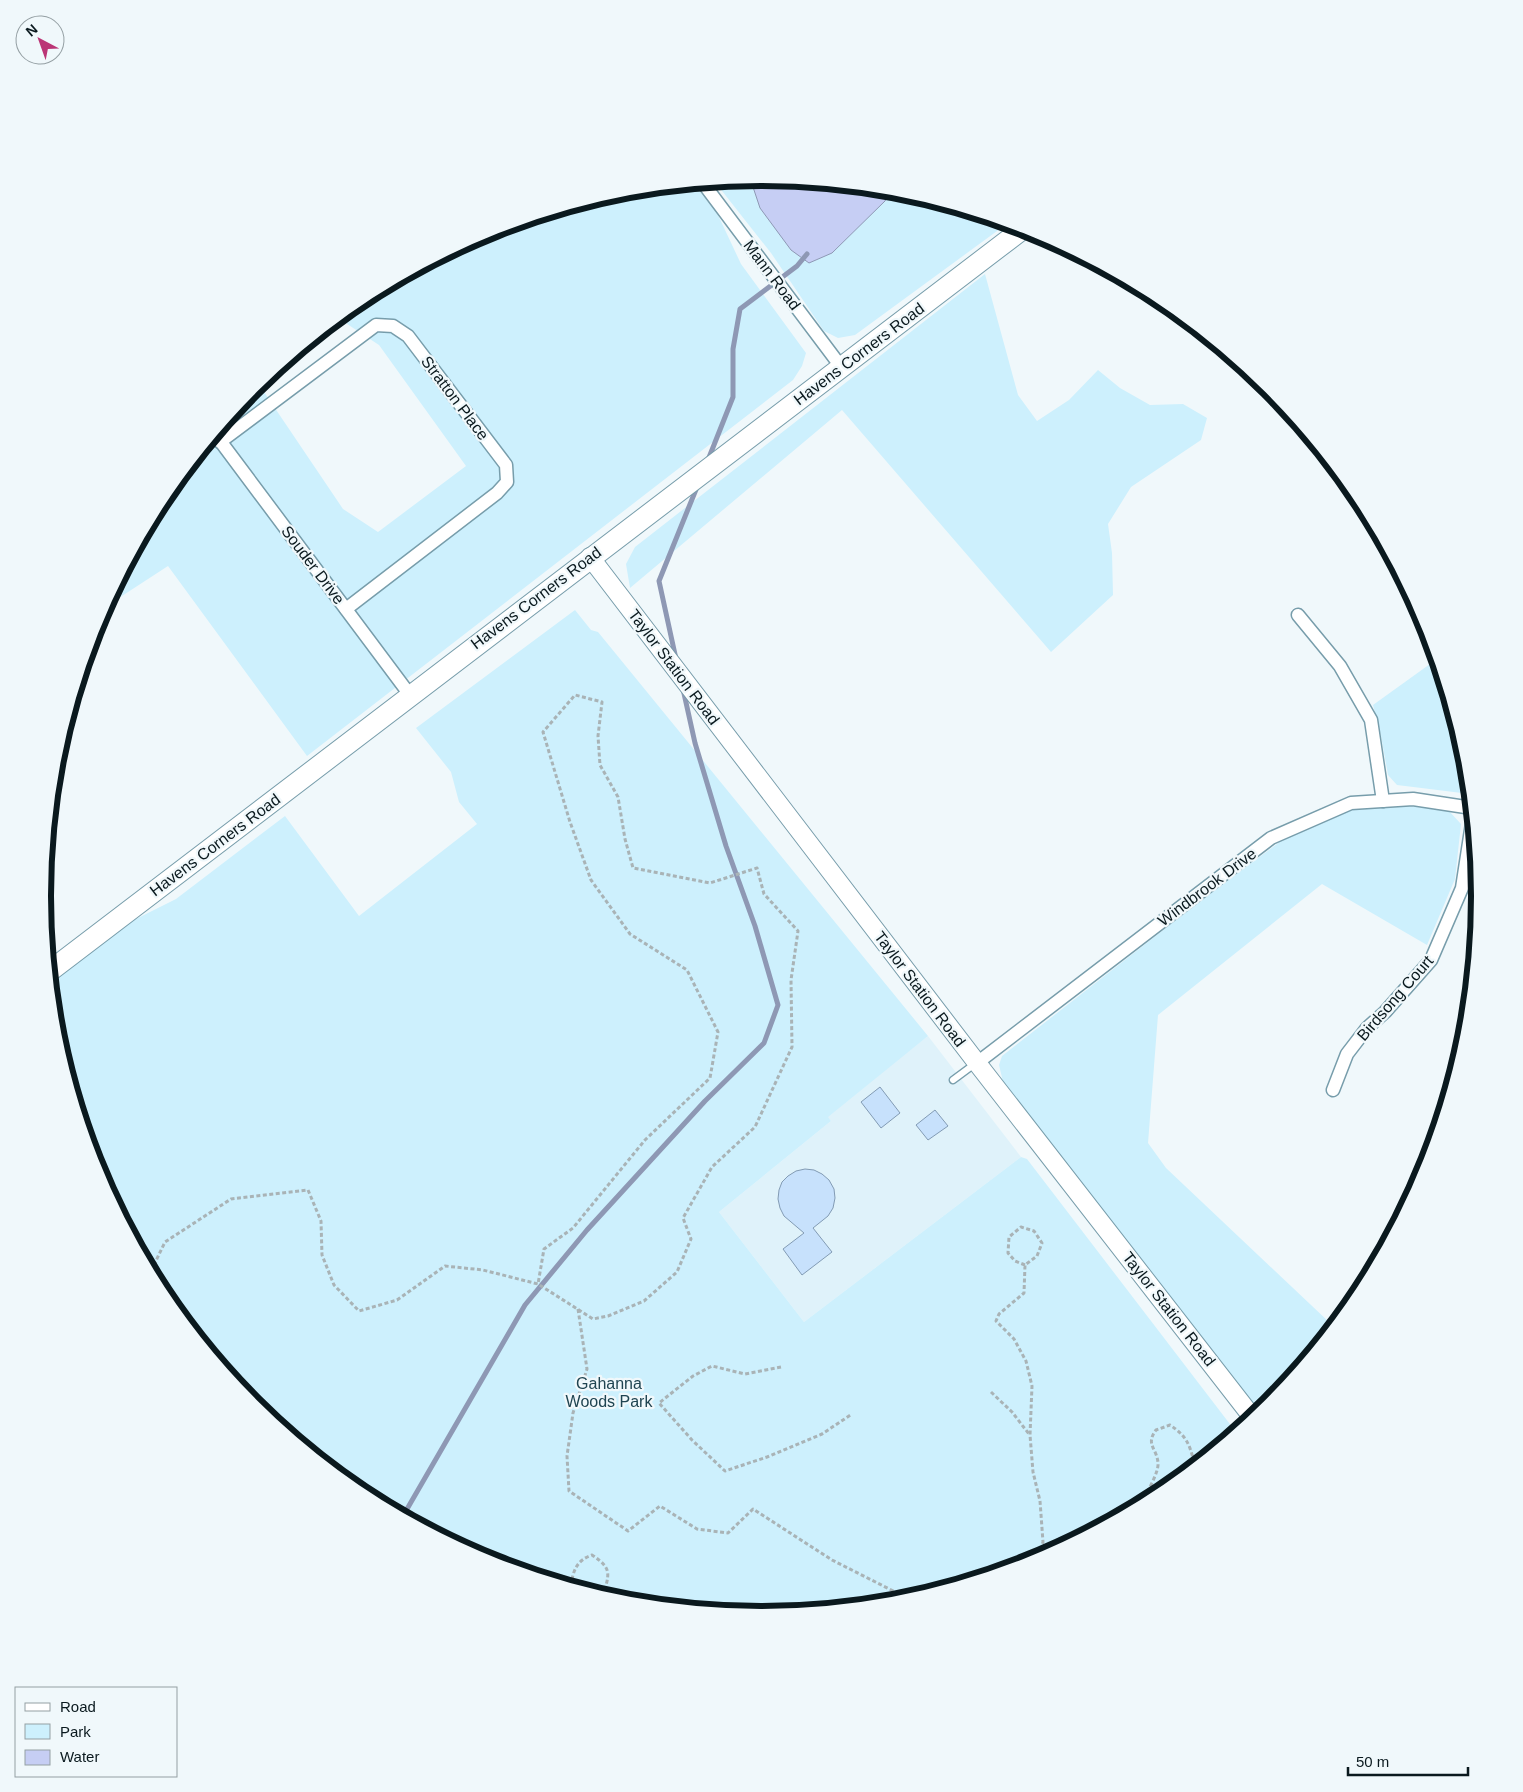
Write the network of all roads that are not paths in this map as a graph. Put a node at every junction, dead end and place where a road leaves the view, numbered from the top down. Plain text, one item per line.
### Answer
1 (707, 188) edge
2 (1017, 234) edge
3 (842, 368) junction
4 (224, 433) edge
5 (218, 440) edge
6 (590, 557) junction
7 (346, 609) junction
8 (1298, 615) dead end
9 (410, 695) junction
10 (1383, 801) junction
11 (1466, 807) edge
12 (1469, 841) edge
13 (55, 967) edge
14 (977, 1063) junction
15 (953, 1080) dead end
16 (1333, 1090) dead end
17 (1249, 1412) edge

1 - 3 street, Mann Road
2 - 3 main road, Havens Corners Road
3 - 6 main road, Havens Corners Road
4 - 7 street, Stratton Place
5 - 7 street, Souder Drive
6 - 9 main road, Havens Corners Road
6 - 14 main road, Taylor Station Road
7 - 9 street, Souder Drive
8 - 10 street
9 - 13 main road, Havens Corners Road
10 - 11 street, Windbrook Drive
10 - 14 street, Windbrook Drive
12 - 16 street, Birdsong Court
14 - 15 lane
14 - 17 main road, Taylor Station Road

